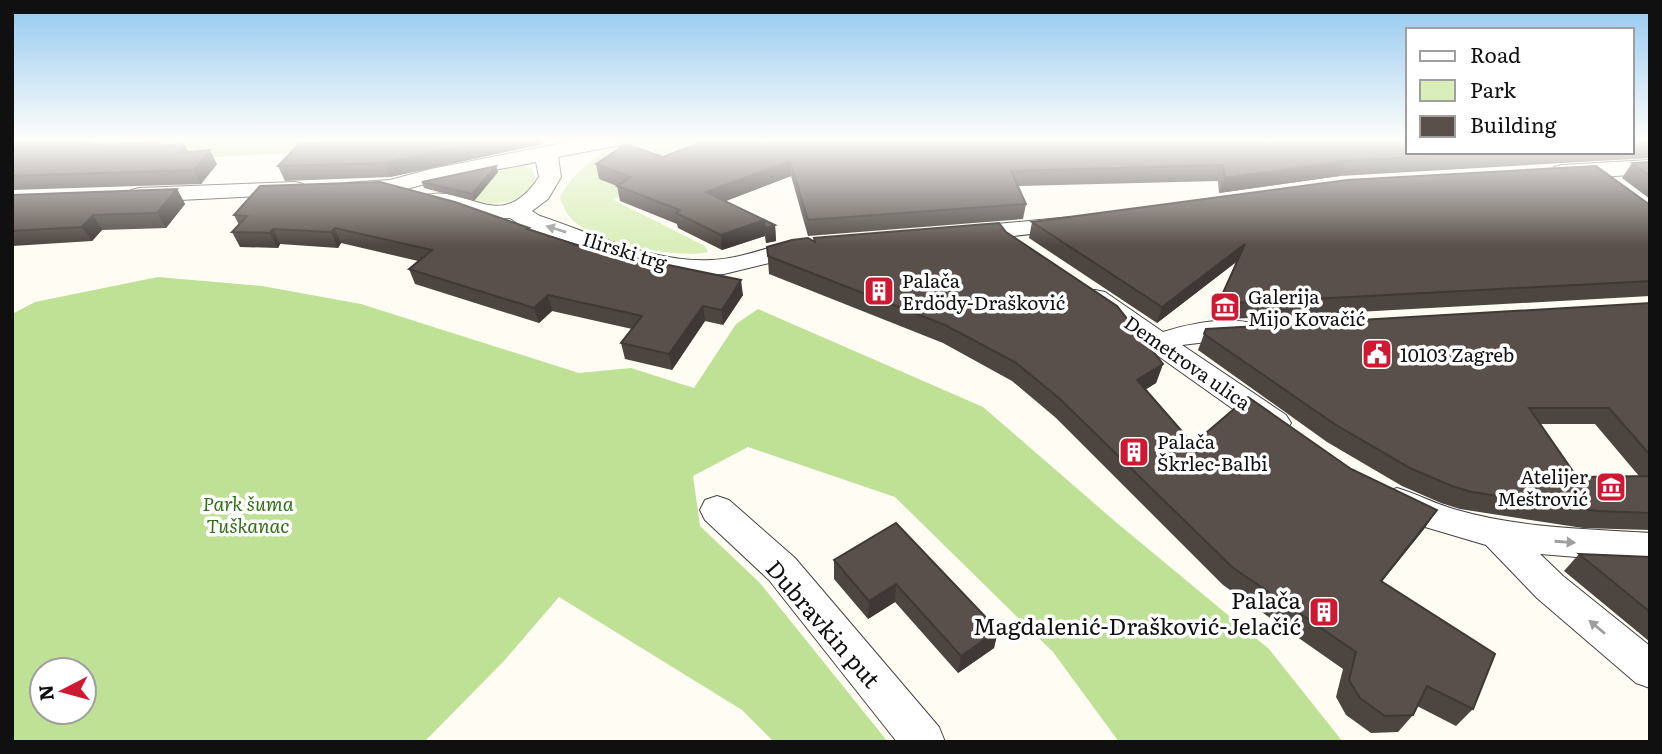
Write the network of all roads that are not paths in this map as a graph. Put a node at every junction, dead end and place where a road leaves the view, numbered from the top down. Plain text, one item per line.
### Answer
1 (435, 175) edge
2 (549, 175) edge
3 (1599, 175) edge
4 (391, 187) junction
5 (1622, 192) edge
6 (113, 196) edge
7 (515, 211) junction
8 (1095, 221) edge
9 (1006, 231) junction
10 (939, 236) edge
11 (824, 245) edge
12 (1025, 251) edge
13 (1071, 282) edge
14 (1271, 328) edge
15 (1160, 342) junction
16 (1296, 438) edge
17 (1371, 486) edge
18 (717, 510) dead end
19 (1497, 534) junction
20 (1650, 548) edge
21 (1650, 670) edge
22 (924, 742) edge

1 - 4 street
2 - 7 street
3 - 5 street
4 - 6 street
4 - 7 street, Ilirski trg
11 -> 7 street, Ilirski trg
8 - 9 street
9 - 10 street
9 - 12 street
13 - 15 street, Demetrova ulica
14 - 15 street
15 - 16 street, Demetrova ulica
17 - 19 street
18 - 22 street, Dubravkin put
19 -> 20 street
21 -> 19 street

